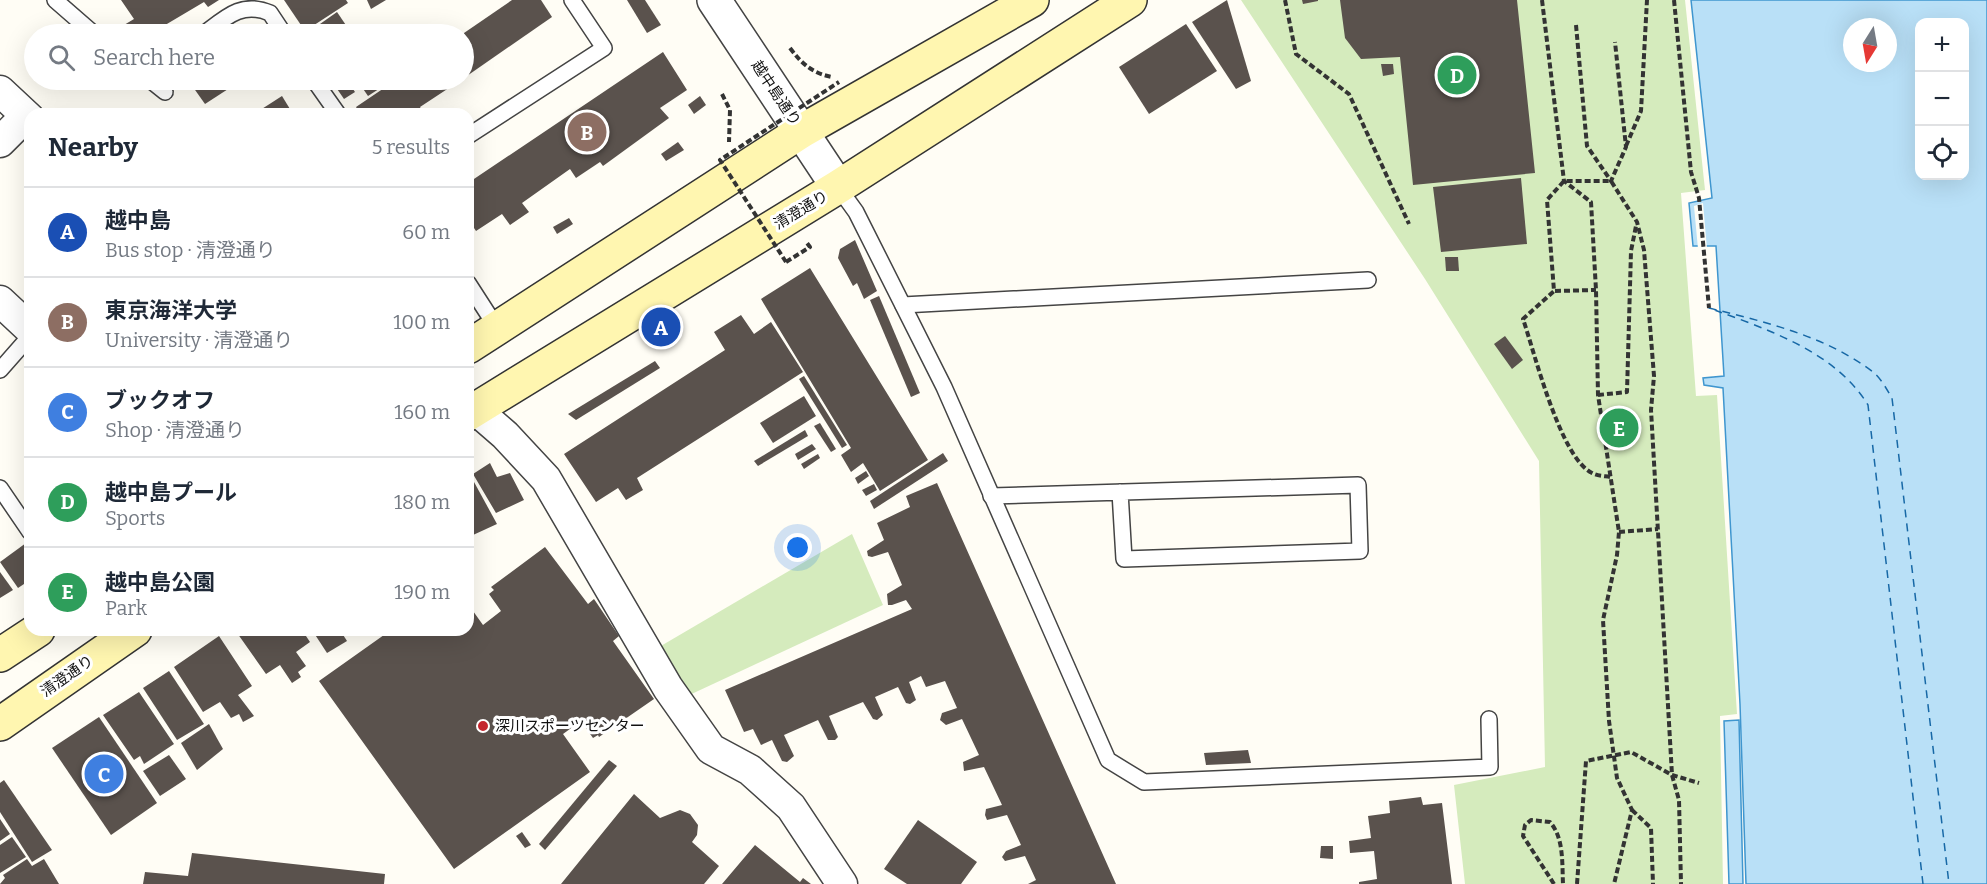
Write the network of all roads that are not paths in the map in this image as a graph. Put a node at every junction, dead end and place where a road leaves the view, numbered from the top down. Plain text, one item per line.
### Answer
1 (55, 0) edge
2 (572, 0) edge
3 (715, 0) edge
4 (1032, 0) edge
5 (1130, 0) edge
6 (83, 24) edge
7 (217, 24) edge
8 (277, 24) edge
9 (162, 90) edge
10 (321, 90) edge
11 (0, 91) edge
12 (165, 92) dead end
13 (334, 108) edge
14 (24, 114) edge
15 (24, 121) edge
16 (802, 131) junction
17 (474, 132) edge
18 (0, 142) edge
19 (838, 187) junction
20 (1368, 280) dead end
21 (474, 292) edge
22 (0, 301) edge
23 (903, 305) junction
24 (24, 323) edge
25 (497, 328) junction
26 (24, 343) edge
27 (474, 343) edge
28 (0, 370) edge
29 (474, 407) edge
30 (474, 412) edge
31 (0, 488) edge
32 (1120, 492) junction
33 (991, 496) junction
34 (24, 523) edge
35 (29, 636) edge
36 (126, 636) edge
37 (0, 656) edge
38 (1489, 719) dead end
39 (0, 724) edge
40 (842, 884) edge

1 - 6 lane
2 - 17 lane
3 - 16 street, 越中島通り
4 - 16 main road
5 - 19 main road, 清澄通り
7 - 8 lane
9 - 12 lane
10 - 13 lane
11 - 14 street
15 - 18 street
16 - 19 street, 越中島通り
16 - 25 main road
19 - 23 lane
19 - 29 main road, 清澄通り
20 - 23 lane
21 - 25 lane
22 - 24 street
23 - 33 lane
25 - 27 main road
26 - 28 lane
30 - 40 street
31 - 34 lane
32 - 32 lane
32 - 33 lane
33 - 38 lane
35 - 37 main road
36 - 39 main road, 清澄通り

